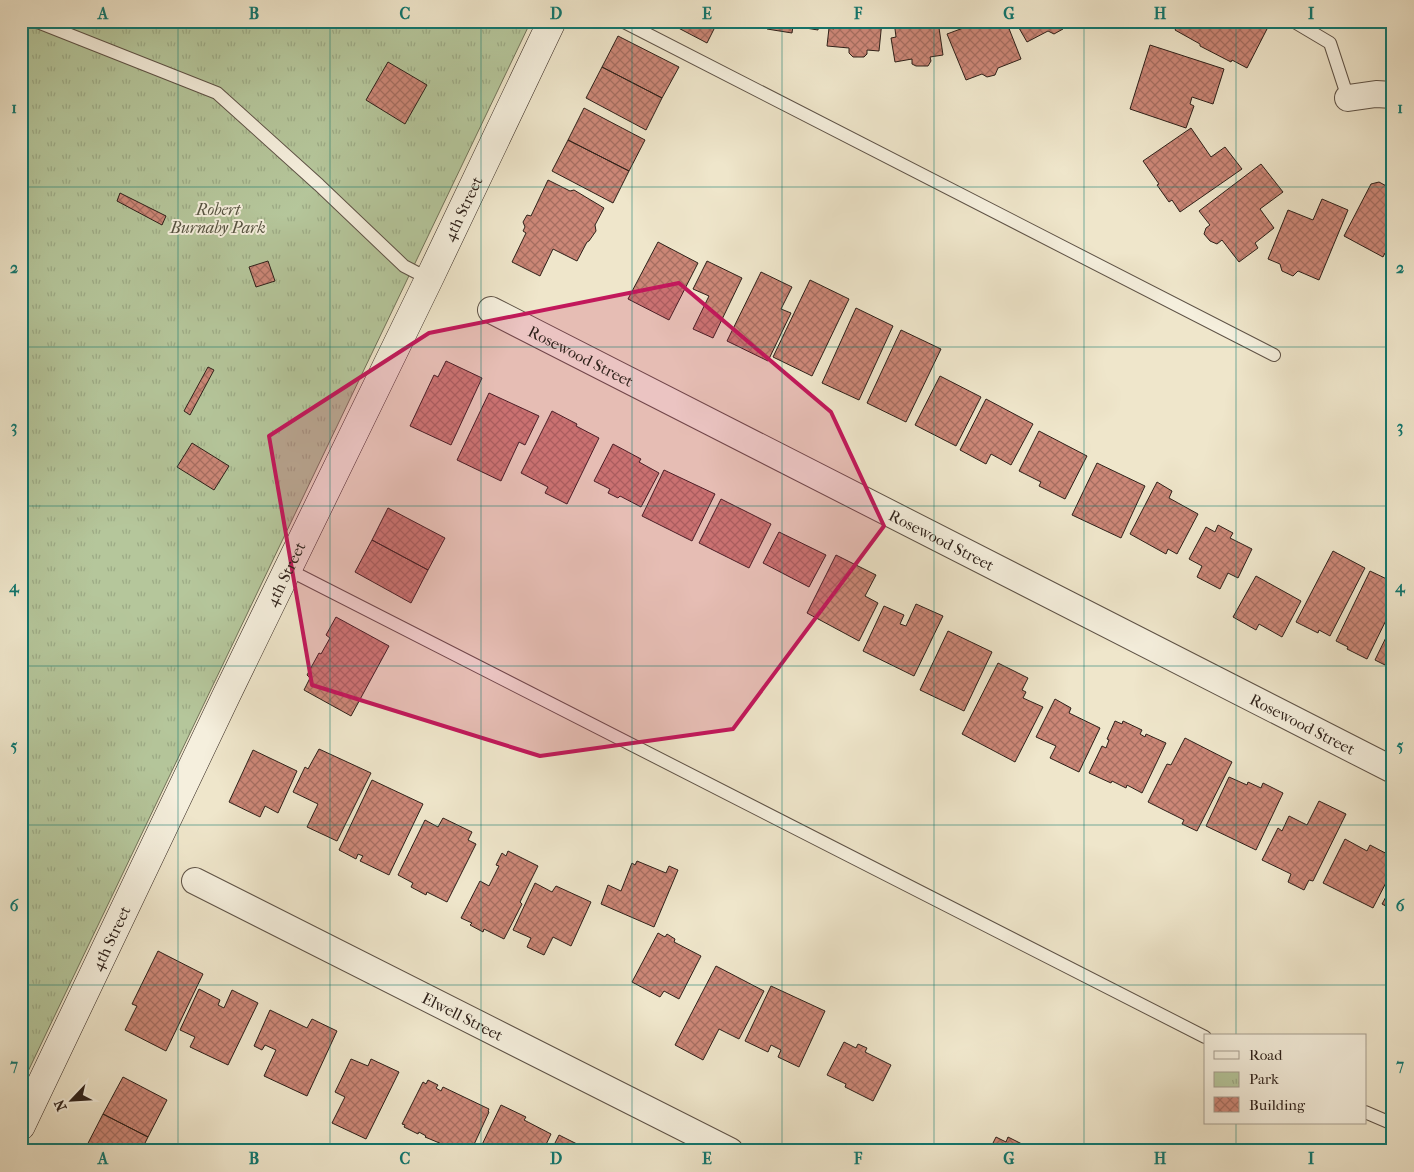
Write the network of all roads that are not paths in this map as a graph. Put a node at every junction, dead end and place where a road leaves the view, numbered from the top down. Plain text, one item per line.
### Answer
1 (35, 21) edge
2 (552, 21) edge
3 (622, 21) edge
4 (1293, 21) edge
5 (1393, 96) edge
6 (1348, 98) joint
7 (430, 279) junction
8 (491, 310) dead end
9 (1274, 355) dead end
10 (287, 570) junction
11 (1393, 770) edge
12 (196, 881) dead end
13 (1204, 1036) edge
14 (1366, 1112) edge
15 (1393, 1124) edge
16 (21, 1126) edge
17 (730, 1151) edge

1 - 7 lane
2 - 7 street, 4th Street
3 - 9 lane
4 - 6 lane
5 - 6 street
7 - 10 street, 4th Street
8 - 11 street, Rosewood Street
10 - 13 lane
10 - 16 street, 4th Street
12 - 17 street, Elwell Street
14 - 15 lane

